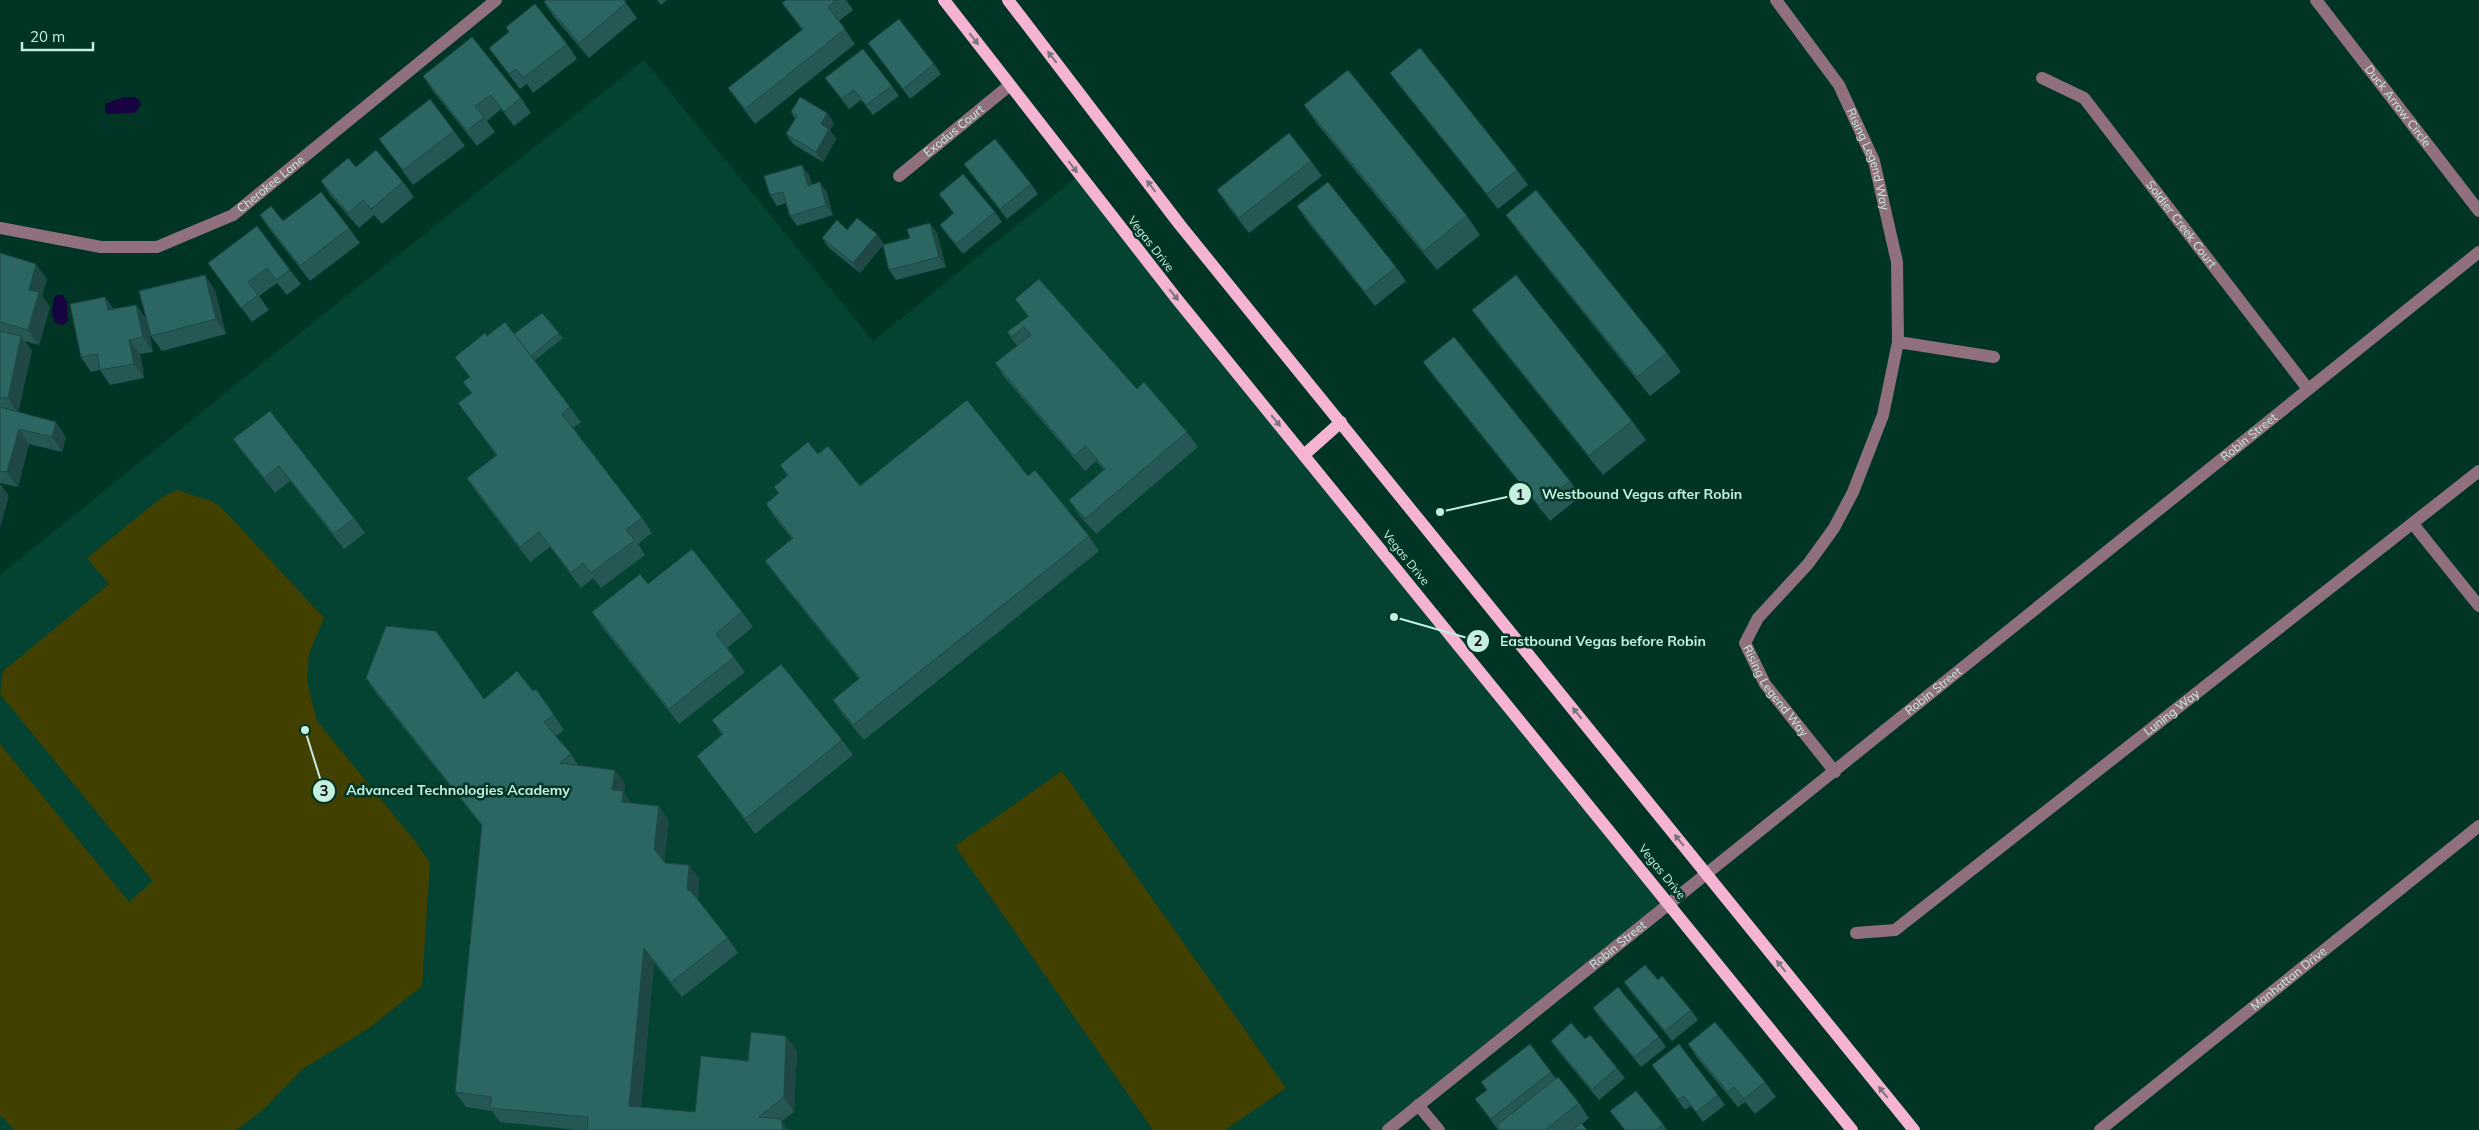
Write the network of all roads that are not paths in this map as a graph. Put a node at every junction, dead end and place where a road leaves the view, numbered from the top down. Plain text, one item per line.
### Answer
1 (496, 0) edge
2 (944, 0) edge
3 (1008, 0) edge
4 (1776, 0) edge
5 (2316, 0) edge
6 (2042, 78) dead end
7 (1010, 85) junction
8 (898, 176) dead end
9 (2479, 211) edge
10 (0, 228) edge
11 (2479, 252) edge
12 (1898, 342) junction
13 (1994, 357) dead end
14 (2308, 389) junction
15 (1341, 422) junction
16 (1304, 455) junction
17 (2479, 471) edge
18 (2413, 524) junction
19 (2479, 606) edge
20 (1835, 772) junction
21 (2479, 826) edge
22 (1706, 874) junction
23 (1670, 904) junction
24 (1856, 933) dead end
25 (1418, 1105) junction
26 (1388, 1130) edge
27 (1439, 1130) edge
28 (1852, 1130) edge
29 (1914, 1130) edge
30 (2100, 1130) edge

1 - 10 street, Cherokee Lane
2 -> 7 main road, Vegas Drive
15 -> 3 main road
4 - 12 street, Rising Legend Way
5 - 9 street, Duck Arrow Circle
6 - 14 street, Soldier Creek Court
7 - 8 street, Exodus Court
7 -> 16 main road, Vegas Drive
11 - 14 street, Robin Street
12 - 13 street
12 - 20 street, Rising Legend Way
14 - 20 street, Robin Street
15 - 16 main road
22 -> 15 main road
16 - 23 main road, Vegas Drive
17 - 18 street, Luning Way
18 - 19 street
18 - 24 street, Luning Way
20 - 22 street, Robin Street
21 - 30 street, Manhattan Drive
22 - 23 street, Robin Street
29 -> 22 main road
23 - 25 street, Robin Street
23 - 28 main road, Vegas Drive
25 - 26 street, Robin Street
25 - 27 street

